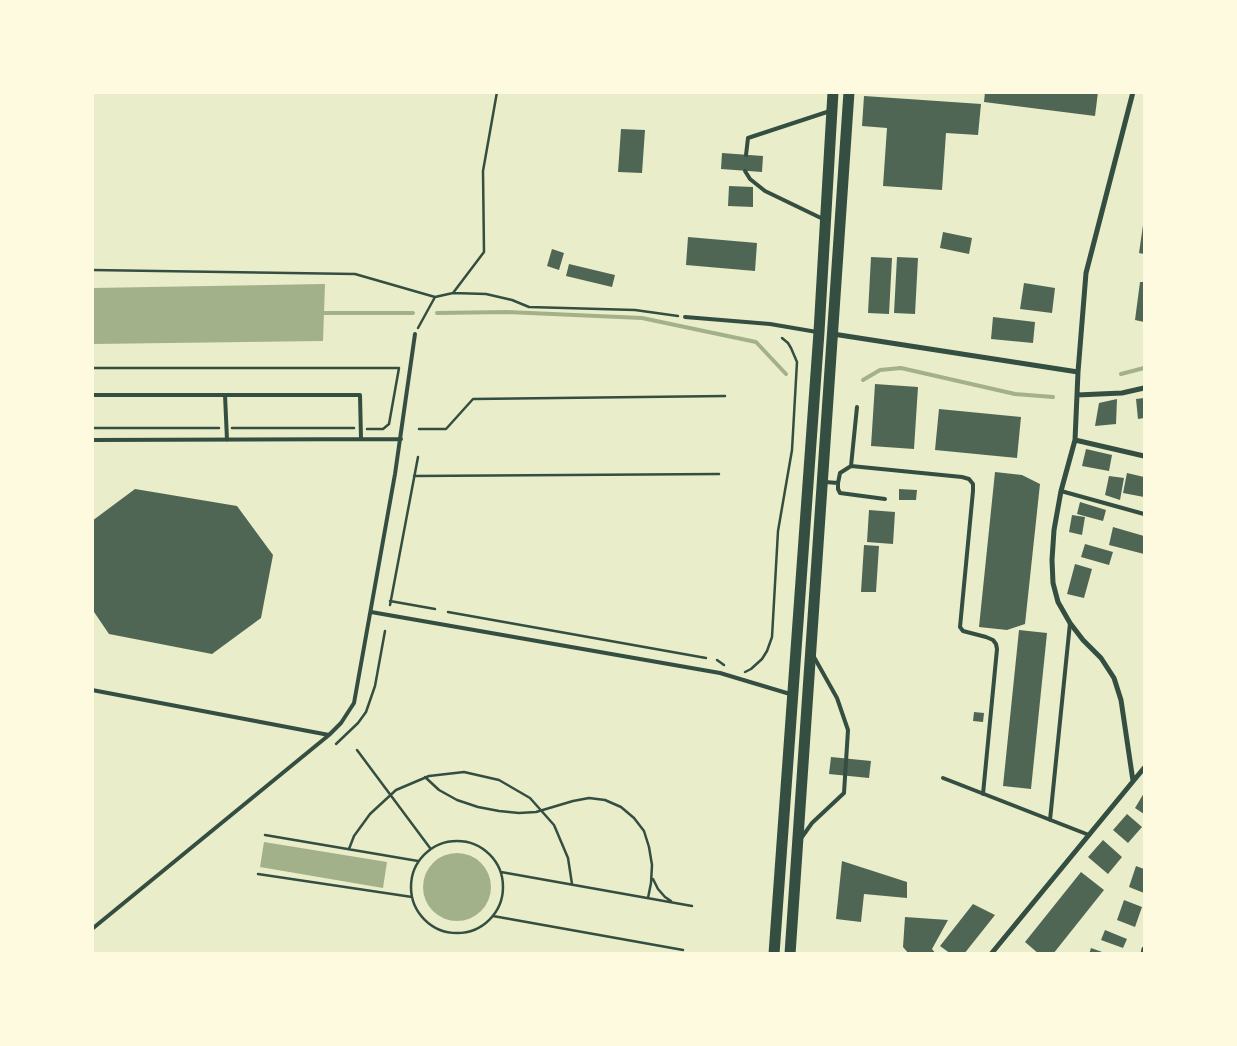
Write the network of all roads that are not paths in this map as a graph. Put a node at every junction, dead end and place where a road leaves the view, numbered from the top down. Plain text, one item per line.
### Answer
1 (833, 92) edge
2 (849, 92) edge
3 (1133, 92) edge
4 (832, 110) junction
5 (746, 155) dead end
6 (745, 171) dead end
7 (825, 220) junction
8 (684, 317) road end
9 (819, 332) junction
10 (415, 334) road end
11 (832, 334) junction
12 (1078, 372) junction
13 (1144, 388) edge
14 (92, 395) edge
15 (225, 395) junction
16 (1077, 395) junction
17 (857, 407) dead end
18 (362, 439) junction
19 (401, 439) junction
20 (92, 440) edge
21 (227, 440) junction
22 (1075, 440) junction
23 (1144, 456) edge
24 (851, 466) junction
25 (822, 481) junction
26 (838, 483) junction
27 (1061, 491) junction
28 (885, 499) dead end
29 (1144, 514) edge
30 (372, 612) junction
31 (1070, 623) junction
32 (810, 652) junction
33 (92, 690) edge
34 (792, 694) junction
35 (807, 699) junction
36 (329, 734) junction
37 (1144, 768) edge
38 (943, 778) dead end
39 (1133, 781) junction
40 (983, 794) junction
41 (1050, 820) junction
42 (1089, 835) junction
43 (797, 843) junction
44 (92, 929) edge
45 (1144, 949) edge
46 (774, 954) edge
47 (790, 954) edge
48 (992, 954) edge
49 (1143, 954) edge

1 - 4 main road
2 - 11 main road
3 - 12 street
4 - 5 lane
4 - 7 main road
6 - 7 lane
7 - 9 main road
8 - 9 lane
9 - 11 main road
9 - 34 main road
10 - 19 lane
11 - 12 street
11 - 25 main road
12 - 16 street
13 - 16 street
14 - 15 lane
15 - 18 lane
15 - 21 lane
16 - 22 street
17 - 24 lane
18 - 19 lane
18 - 21 lane
19 - 30 lane
20 - 21 lane
22 - 23 street
22 - 27 street
24 - 26 lane
24 - 40 lane
25 - 26 lane
25 - 32 main road
26 - 28 lane
27 - 29 lane
27 - 31 street
30 - 34 lane
30 - 36 lane
31 - 39 street
31 - 41 lane
32 - 35 main road
32 - 43 lane
33 - 36 lane
34 - 35 main road
34 - 46 main road
35 - 43 main road
36 - 44 lane
37 - 39 street
38 - 40 lane
39 - 42 street
40 - 41 lane
41 - 42 lane
42 - 48 street
43 - 47 main road
45 - 49 street

